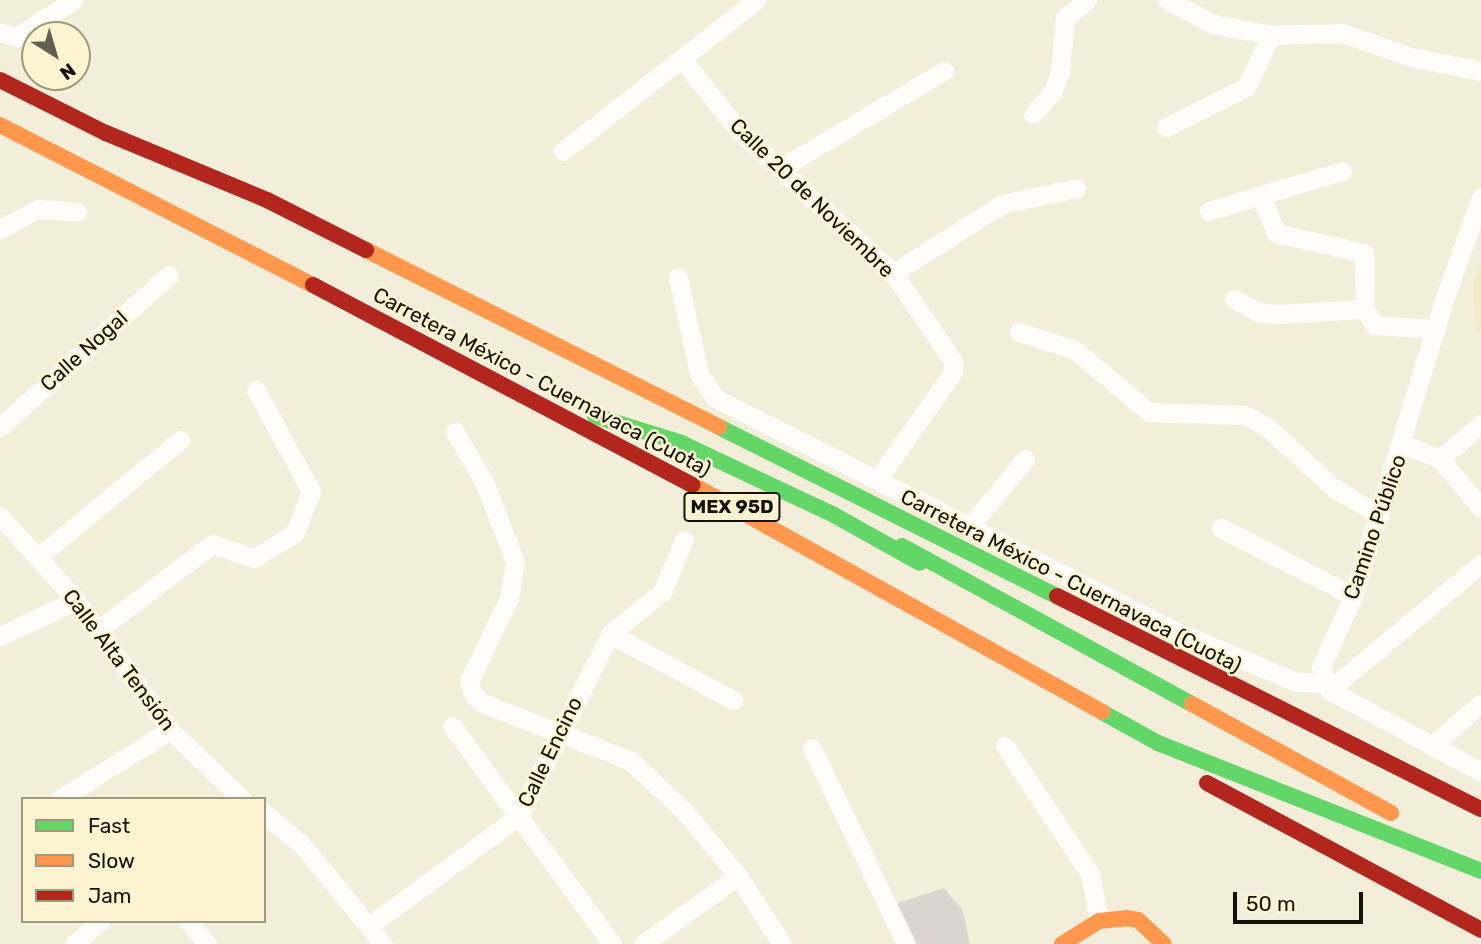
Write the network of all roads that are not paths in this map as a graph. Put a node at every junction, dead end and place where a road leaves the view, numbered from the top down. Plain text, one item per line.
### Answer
1 (73, 0) edge
2 (756, 0) edge
3 (1087, 0) edge
4 (1167, 0) edge
5 (0, 32) edge
6 (1271, 35) junction
7 (682, 59) junction
8 (944, 71) dead end
9 (1481, 71) edge
10 (0, 80) edge
11 (1033, 114) dead end
12 (0, 125) edge
13 (1166, 127) dead end
14 (106, 133) junction
15 (563, 152) dead end
16 (781, 169) junction
17 (1342, 172) dead end
18 (1076, 188) dead end
19 (1261, 195) junction
20 (1481, 197) edge
21 (219, 199) dead end
22 (1209, 211) dead end
23 (77, 212) dead end
24 (0, 229) edge
25 (892, 273) junction
26 (169, 275) dead end
27 (678, 277) dead end
28 (1234, 299) dead end
29 (1365, 309) junction
30 (1436, 329) junction
31 (1018, 332) dead end
32 (256, 390) dead end
33 (629, 407) dead end
34 (559, 411) junction
35 (1481, 424) edge
36 (0, 427) edge
37 (455, 432) dead end
38 (180, 440) dead end
39 (1402, 444) junction
40 (1025, 459) dead end
41 (1440, 459) junction
42 (877, 480) junction
43 (1481, 508) edge
44 (1380, 515) junction
45 (0, 516) edge
46 (971, 525) junction
47 (1221, 528) dead end
48 (684, 540) dead end
49 (38, 558) junction
50 (1481, 564) edge
51 (1353, 596) junction
52 (76, 600) junction
53 (98, 630) junction
54 (610, 634) junction
55 (0, 636) edge
56 (1041, 661) dead end
57 (1048, 684) junction
58 (1326, 686) junction
59 (733, 700) dead end
60 (1481, 703) edge
61 (452, 726) dead end
62 (170, 730) junction
63 (558, 733) junction
64 (1158, 743) junction
65 (1434, 744) junction
66 (1005, 746) dead end
67 (812, 748) dead end
68 (1481, 772) edge
69 (63, 797) edge
70 (239, 797) edge
71 (1481, 809) edge
72 (266, 815) edge
73 (519, 816) junction
74 (1481, 860) edge
75 (1481, 871) edge
76 (738, 876) junction
77 (1481, 884) edge
78 (1100, 921) junction
79 (98, 923) edge
80 (190, 923) edge
81 (369, 926) junction
82 (1481, 930) edge
83 (780, 943) edge
84 (74, 944) edge
85 (207, 944) edge
86 (383, 944) edge
87 (612, 944) edge
88 (643, 944) edge
89 (906, 944) edge
90 (1062, 944) edge
91 (1164, 944) edge

1 - 5 street
2 - 7 street
3 - 11 street
4 - 6 street
6 - 9 street
6 - 13 street
7 - 15 street
7 - 16 street, Calle 20 de Noviembre
8 - 16 street
10 - 14 main road, Carretera México - Cuernavaca (Cuota) / MEX 95D
12 - 34 main road, Carretera México - Cuernavaca (Cuota) / MEX 95D
14 - 21 main road
14 - 71 main road, Carretera México - Cuernavaca (Cuota) / MEX 95D
16 - 25 street, Calle 20 de Noviembre
17 - 19 street
18 - 25 street
19 - 22 street
19 - 29 street
20 - 30 street, Camino Público
23 - 24 street
25 - 42 street, Calle 20 de Noviembre
26 - 36 street, Calle Nogal
27 - 42 street
28 - 29 street
29 - 30 street
30 - 39 street, Camino Público
31 - 44 street
32 - 53 street
33 - 74 main road
34 - 57 main road, Carretera México - Cuernavaca (Cuota) / MEX 95D
34 - 77 main road
35 - 41 street
37 - 63 street
38 - 49 street
39 - 41 street
39 - 44 street, Camino Público
40 - 46 street
41 - 43 street
42 - 46 street
44 - 51 street, Camino Público
45 - 49 street, Calle Alta Tensión
46 - 58 street
47 - 51 street
48 - 54 street, Calle Encino
49 - 52 street, Calle Alta Tensión
50 - 58 street
51 - 58 street, Camino Público
52 - 53 street, Calle Alta Tensión
52 - 55 street
53 - 62 street, Calle Alta Tensión
54 - 59 street
54 - 63 street, Calle Encino
56 - 57 main road
57 - 64 main road, Carretera México - Cuernavaca (Cuota) / MEX 95D
58 - 65 street
60 - 65 street
61 - 73 street
62 - 69 street
62 - 70 street, Calle Alta Tensión
63 - 73 street, Calle Encino
63 - 76 street
64 - 75 main road, Carretera México - Cuernavaca (Cuota) / MEX 95D
64 - 82 main road
65 - 68 street
66 - 78 street
67 - 89 street
72 - 81 street
73 - 81 street, Calle Encino
73 - 87 street
76 - 83 street
76 - 88 street
78 - 90 main road
78 - 91 main road
79 - 84 street
80 - 85 street
81 - 86 street

